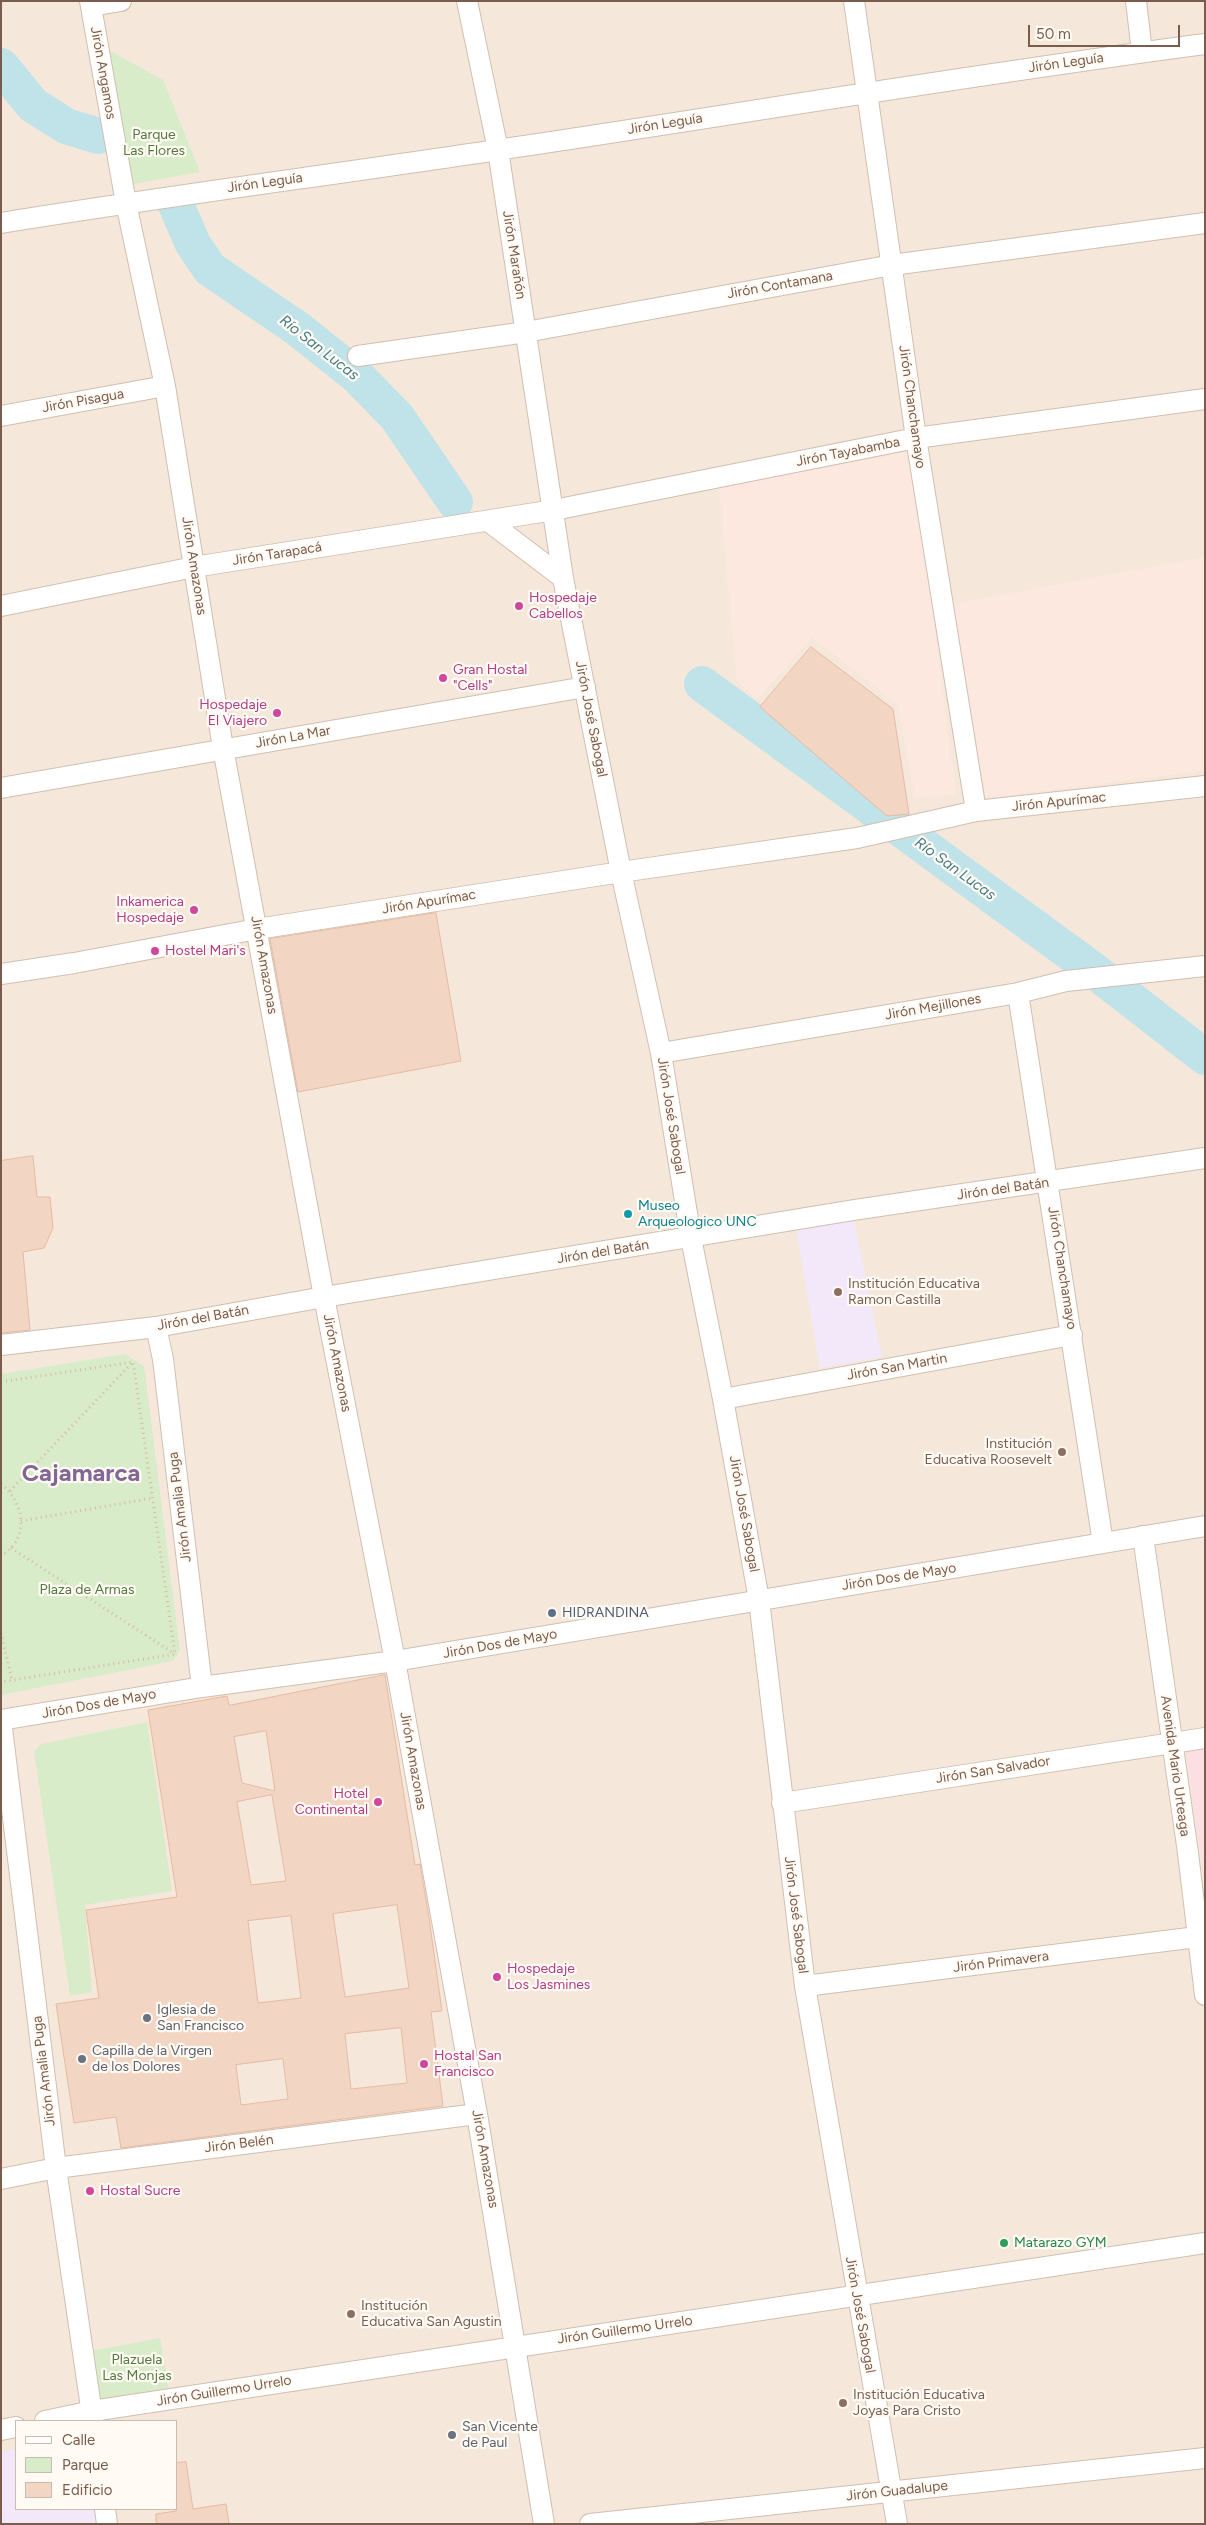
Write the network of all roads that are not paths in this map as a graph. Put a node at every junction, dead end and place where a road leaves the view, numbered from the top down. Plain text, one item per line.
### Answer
1 (121, 1) edge
2 (467, 1) edge
3 (854, 1) edge
4 (1136, 1) edge
5 (90, 4) edge
6 (1205, 44) edge
7 (1142, 52) junction
8 (866, 93) junction
9 (498, 150) junction
10 (126, 203) junction
11 (1, 223) edge
12 (1205, 223) edge
13 (892, 265) junction
14 (526, 332) junction
15 (358, 356) dead end
16 (165, 386) junction
17 (1205, 399) edge
18 (1, 416) edge
19 (916, 438) junction
20 (554, 510) junction
21 (488, 521) junction
22 (194, 567) junction
23 (563, 578) junction
24 (1, 606) edge
25 (585, 686) junction
26 (223, 748) junction
27 (1205, 786) edge
28 (1, 788) edge
29 (976, 811) junction
30 (621, 872) junction
31 (257, 929) junction
32 (1205, 966) edge
33 (1, 974) edge
34 (1018, 993) junction
35 (661, 1053) junction
36 (1205, 1158) edge
37 (1049, 1182) junction
38 (691, 1238) junction
39 (324, 1297) junction
40 (156, 1327) junction
41 (1072, 1335) junction
42 (1, 1345) edge
43 (723, 1399) junction
44 (1205, 1526) edge
45 (1143, 1536) junction
46 (1103, 1543) junction
47 (759, 1600) junction
48 (395, 1661) junction
49 (202, 1687) junction
50 (1, 1720) edge
51 (1205, 1738) edge
52 (1172, 1743) junction
53 (782, 1802) junction
54 (1196, 1852) edge
55 (1201, 1936) edge
56 (805, 1986) junction
57 (1205, 1995) edge
58 (477, 2114) junction
59 (56, 2168) junction
60 (1, 2179) edge
61 (1205, 2243) edge
62 (857, 2297) junction
63 (516, 2345) junction
64 (93, 2416) edge
65 (55, 2420) edge
66 (15, 2427) edge
67 (1, 2430) edge
68 (1205, 2458) edge
69 (891, 2492) junction
70 (105, 2510) edge
71 (107, 2524) edge
72 (544, 2524) edge
73 (590, 2524) edge
74 (897, 2524) edge

1 - 5 street
2 - 9 street, Jirón Marañón
3 - 8 street, Jirón Chanchamayo
4 - 7 street
5 - 10 street, Jirón Angamos
6 - 7 street, Jirón Leguía
7 - 8 street, Jirón Leguía
8 - 9 street, Jirón Leguía
8 - 13 street, Jirón Chanchamayo
9 - 10 street, Jirón Leguía
9 - 14 street, Jirón Marañón
10 - 11 street, Jirón Leguía
10 - 16 street, Jirón Amazonas
12 - 13 street, Jirón Contamana
13 - 14 street, Jirón Contamana
13 - 19 street, Jirón Chanchamayo
14 - 15 street, Jirón Contamana
14 - 20 street, Jirón Marañón
16 - 18 street, Jirón Pisagua
16 - 22 street, Jirón Amazonas
17 - 19 street, Jirón Tayabamba
19 - 20 street, Jirón Tayabamba
19 - 29 street, Jirón Chanchamayo
20 - 21 street, Jirón Tarapacá
20 - 23 street, Jirón José Sabogal
21 - 22 street, Jirón Tarapacá
21 - 23 street
22 - 24 street, Jirón Tarapacá
22 - 26 street, Jirón Amazonas
23 - 25 street, Jirón José Sabogal
25 - 26 street, Jirón La Mar
25 - 30 street, Jirón José Sabogal
26 - 28 street, Jirón La Mar
26 - 31 street, Jirón Amazonas
27 - 29 street, Jirón Apurímac
29 - 30 street, Jirón Apurímac
30 - 31 street, Jirón Apurímac
30 - 35 street, Jirón José Sabogal
31 - 33 street, Jirón Apurímac
31 - 39 street, Jirón Amazonas
32 - 34 street, Jirón Mejillones
34 - 35 street, Jirón Mejillones
34 - 37 street, Jirón Chanchamayo
35 - 38 street, Jirón José Sabogal
36 - 37 street, Jirón del Batán
37 - 38 street, Jirón del Batán
37 - 41 street, Jirón Chanchamayo
38 - 39 street, Jirón del Batán
38 - 43 street, Jirón José Sabogal
39 - 40 street, Jirón del Batán
39 - 48 street, Jirón Amazonas
40 - 42 street, Jirón del Batán
40 - 49 street, Jirón Amalia Puga
41 - 43 street, Jirón San Martin
41 - 46 street, Jirón Chanchamayo
43 - 47 street, Jirón José Sabogal
44 - 45 street, Jirón Dos de Mayo
45 - 46 street, Jirón Dos de Mayo
45 - 52 street, Avenida Mario Urteaga
46 - 47 street, Jirón Dos de Mayo
47 - 48 street, Jirón Dos de Mayo
47 - 53 street, Jirón José Sabogal
48 - 49 street, Jirón Dos de Mayo
48 - 58 street, Jirón Amazonas
49 - 50 street, Jirón Dos de Mayo
50 - 59 street, Jirón Amalia Puga
51 - 52 street, Jirón San Salvador
52 - 53 street, Jirón San Salvador
52 - 54 street, Avenida Mario Urteaga
53 - 56 street, Jirón José Sabogal
54 - 55 street, Avenida Mario Urteaga
55 - 56 street, Jirón Primavera
55 - 57 street, Avenida Mario Urteaga
56 - 62 street, Jirón José Sabogal
58 - 59 street, Jirón Belén
58 - 63 street, Jirón Amazonas
59 - 60 street, Jirón Belén
59 - 64 street, Jirón Amalia Puga
61 - 62 street, Jirón Guillermo Urrelo
62 - 63 street, Jirón Guillermo Urrelo
62 - 69 street, Jirón José Sabogal
63 - 64 street, Jirón Guillermo Urrelo
63 - 72 street, Jirón Amazonas
64 - 65 street, Jirón Guillermo Urrelo
66 - 67 street
68 - 69 street, Jirón Guadalupe
69 - 73 street, Jirón Guadalupe
69 - 74 street, Jirón José Sabogal
70 - 71 street

